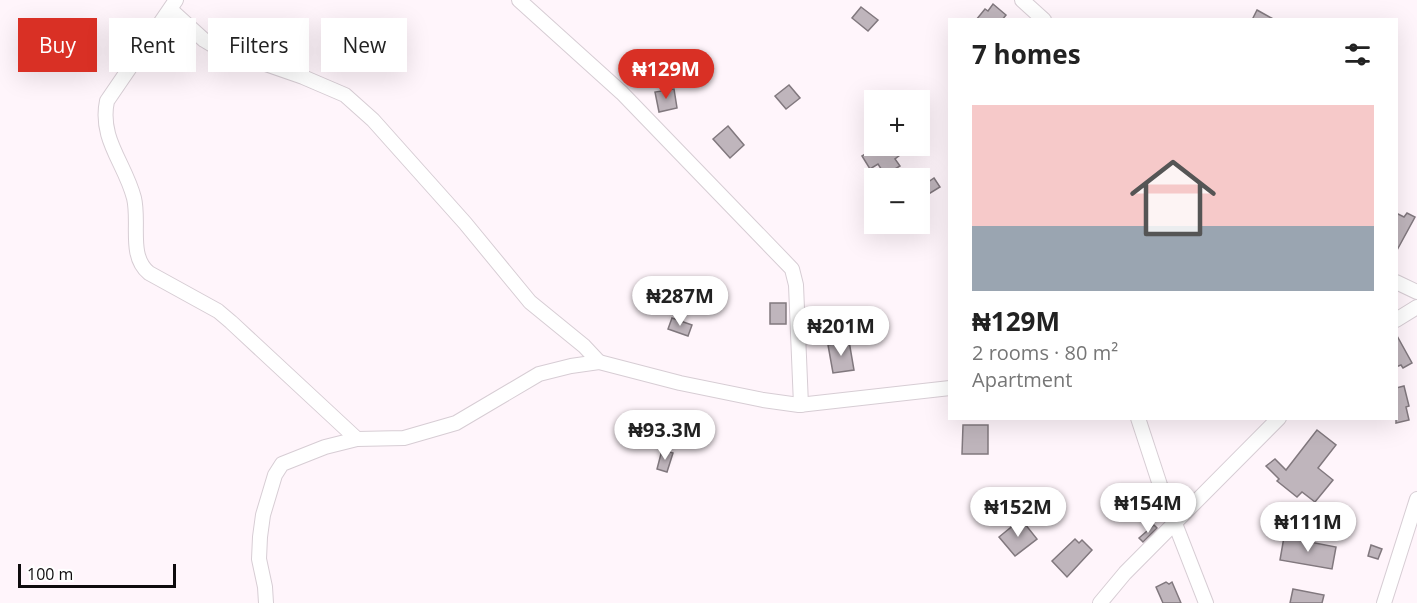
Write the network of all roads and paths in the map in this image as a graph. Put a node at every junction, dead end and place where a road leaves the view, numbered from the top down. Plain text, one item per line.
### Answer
1 (519, 0) edge
2 (1022, 0) edge
3 (174, 5) edge
4 (1042, 18) edge
5 (1398, 283) edge
6 (1417, 292) edge
7 (1417, 308) edge
8 (1398, 319) edge
9 (599, 362) junction
10 (948, 388) edge
11 (801, 405) junction
12 (1139, 420) edge
13 (1277, 420) edge
14 (357, 440) junction
15 (1417, 499) edge
16 (1176, 522) junction
17 (266, 603) edge
18 (1100, 603) edge
19 (1206, 603) edge
20 (1384, 603) edge

1 - 11 street
2 - 4 street
3 - 9 street
3 - 14 street
5 - 6 street
7 - 8 street
9 - 11 street
9 - 14 street
10 - 11 street
12 - 16 street
13 - 16 street
14 - 17 street
15 - 20 street
16 - 18 street
16 - 19 street

